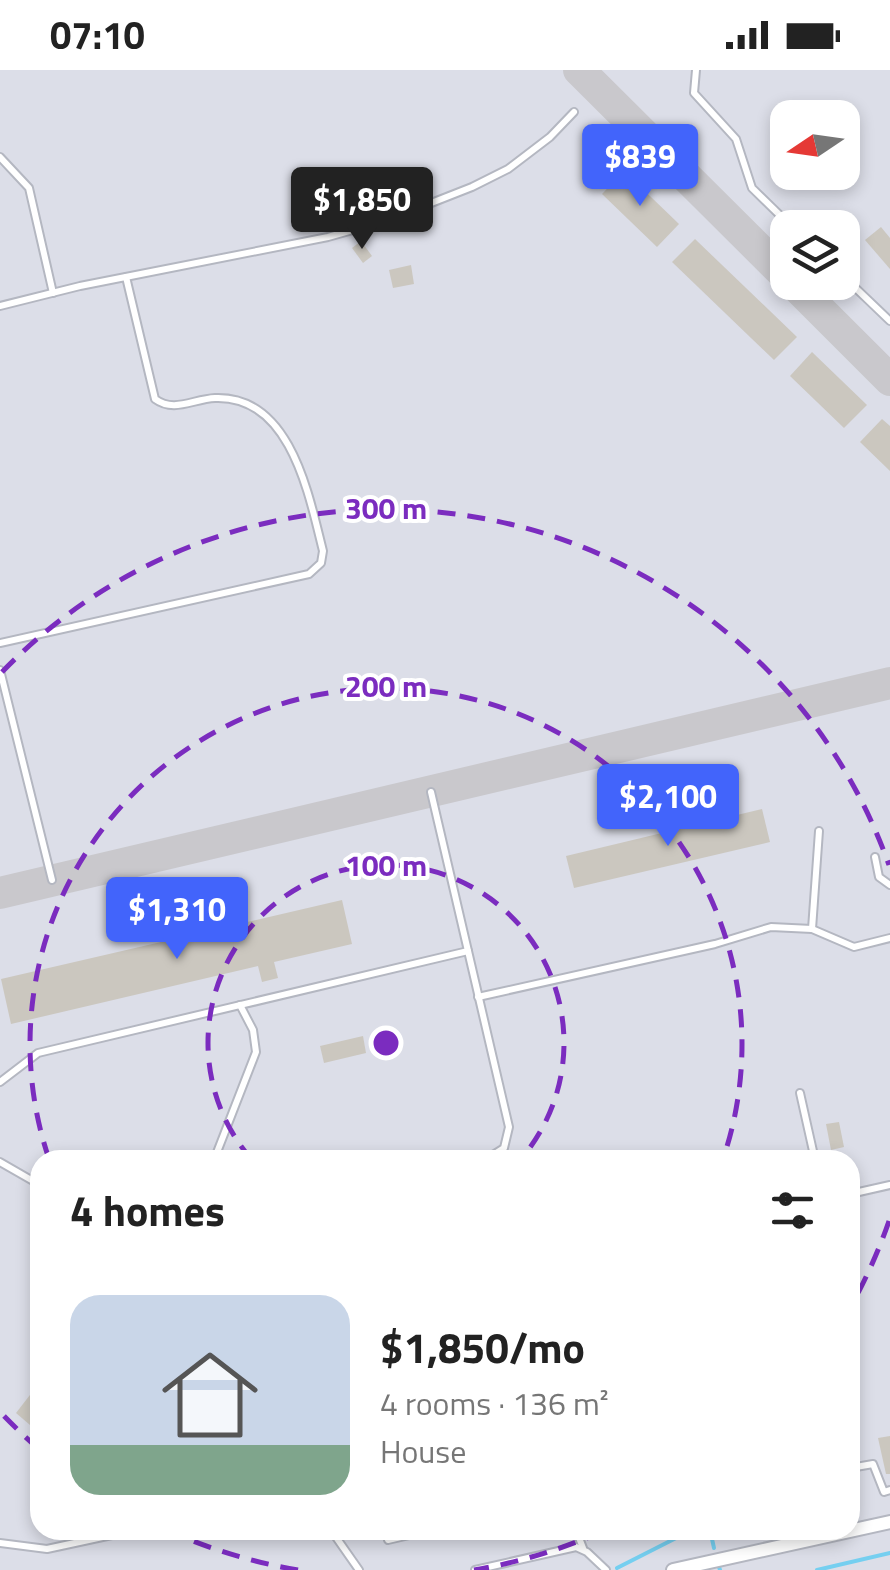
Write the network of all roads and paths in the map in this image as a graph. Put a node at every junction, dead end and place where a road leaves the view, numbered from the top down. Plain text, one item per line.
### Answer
1 (695, 72) edge
2 (574, 112) dead end
3 (0, 158) edge
4 (775, 210) edge
5 (126, 277) junction
6 (860, 292) edge
7 (53, 293) junction
8 (0, 306) edge
9 (890, 321) edge
10 (0, 643) edge
11 (0, 670) edge
12 (431, 792) dead end
13 (819, 831) dead end
14 (875, 857) dead end
15 (52, 880) dead end
16 (890, 884) edge
17 (812, 929) junction
18 (890, 938) edge
19 (468, 952) junction
20 (478, 997) junction
21 (240, 1005) junction
22 (0, 1082) edge
23 (800, 1093) dead end
24 (218, 1150) edge
25 (501, 1150) edge
26 (812, 1150) edge
27 (0, 1162) edge
28 (30, 1179) edge
29 (890, 1185) edge
30 (860, 1192) edge
31 (860, 1466) edge
32 (890, 1490) edge
33 (890, 1522) edge
34 (860, 1529) edge
35 (88, 1540) edge
36 (338, 1540) edge
37 (580, 1540) edge
38 (809, 1540) edge
39 (0, 1543) edge
40 (583, 1549) junction
41 (359, 1570) edge
42 (475, 1570) edge
43 (606, 1570) edge
44 (673, 1570) edge

1 - 4 lane
2 - 5 lane
3 - 7 lane
5 - 7 lane
5 - 10 lane
6 - 9 lane
7 - 8 lane
11 - 15 lane
12 - 19 lane
13 - 17 lane
14 - 16 lane
17 - 18 lane
17 - 20 lane
19 - 20 lane
19 - 21 lane
20 - 25 lane
21 - 22 lane
21 - 24 lane
23 - 26 lane
27 - 28 lane
29 - 30 lane
31 - 32 lane
33 - 34 street
35 - 39 lane
36 - 41 lane
37 - 40 lane
38 - 44 street
40 - 42 lane
40 - 43 lane

